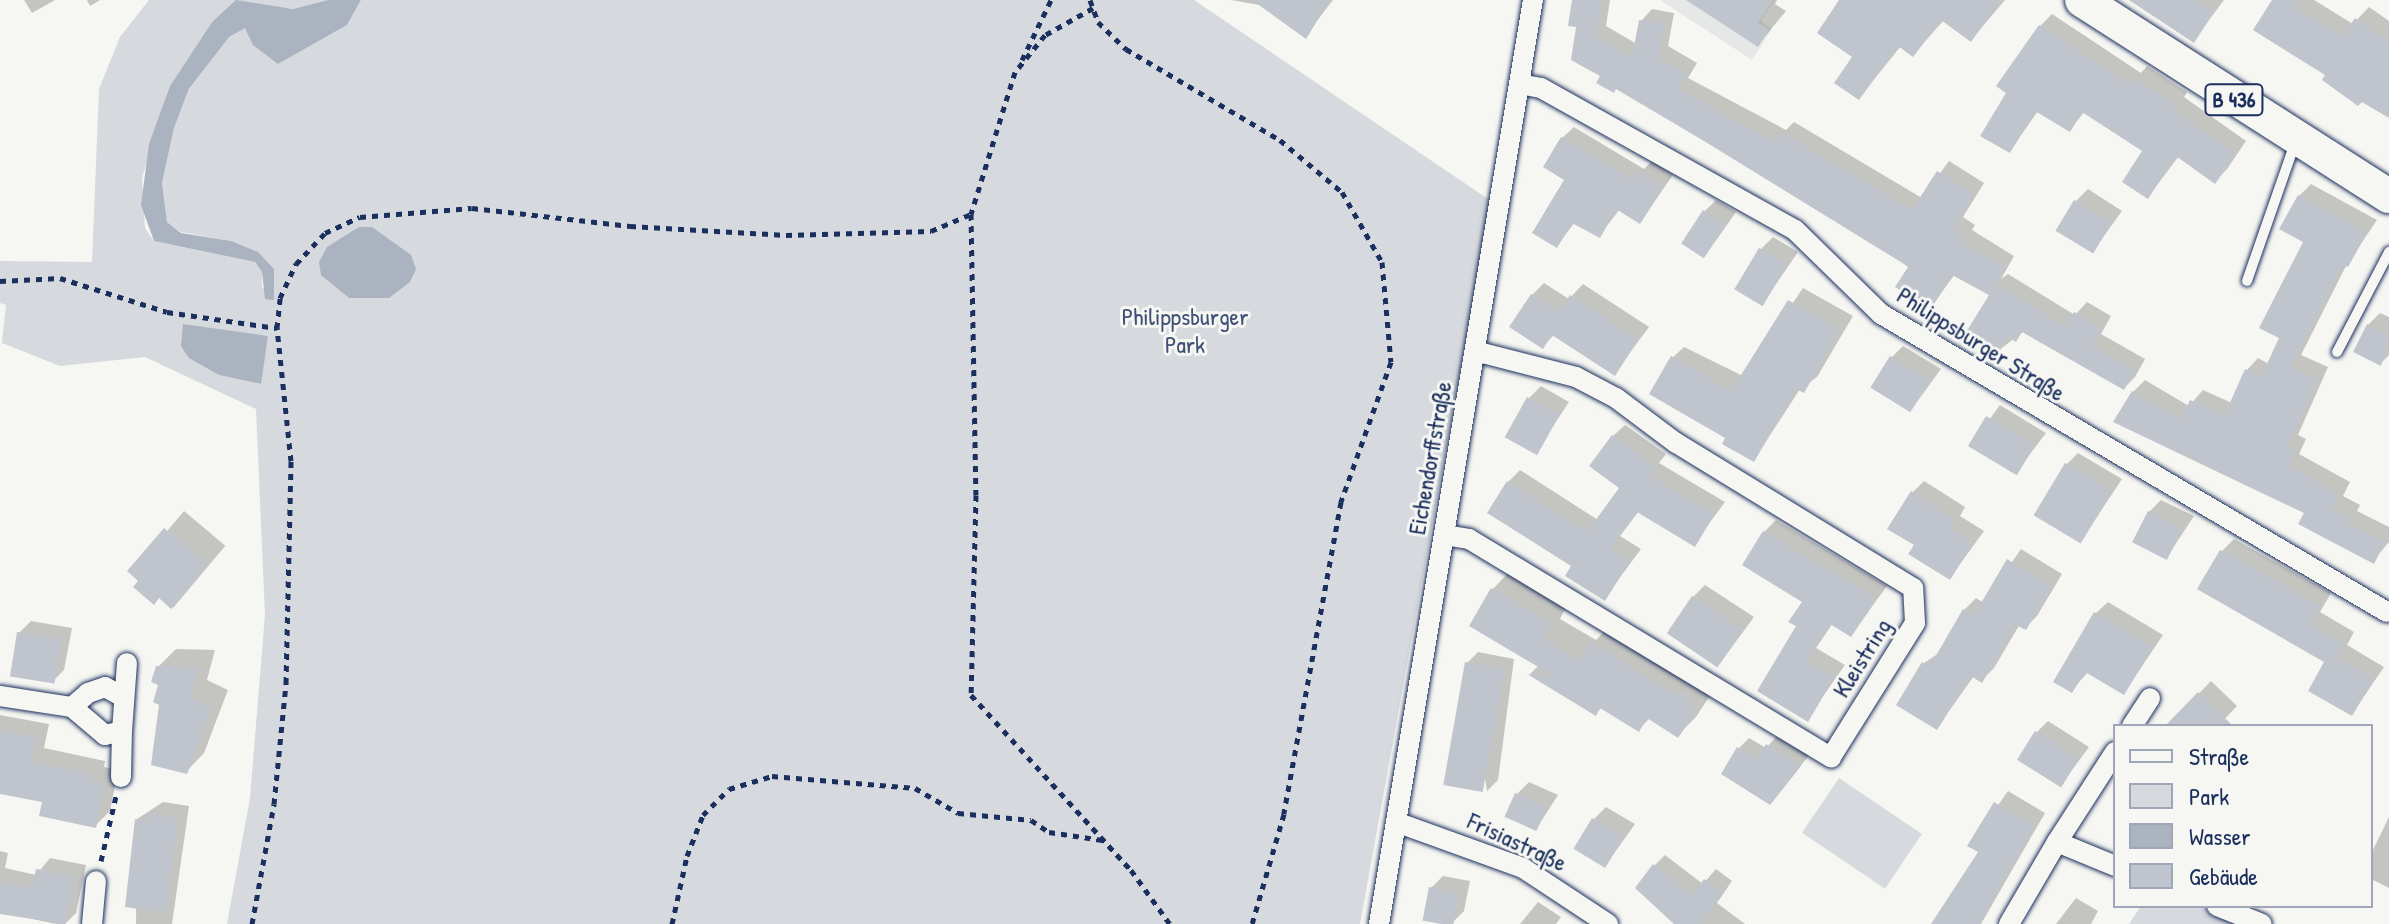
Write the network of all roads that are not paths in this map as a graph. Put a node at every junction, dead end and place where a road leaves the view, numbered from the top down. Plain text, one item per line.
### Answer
1 (1533, 0) edge
2 (2082, 0) edge
3 (1519, 84) junction
4 (2296, 141) junction
5 (2389, 196) edge
6 (2389, 252) edge
7 (2247, 281) dead end
8 (1475, 351) junction
9 (2337, 352) dead end
10 (1444, 535) junction
11 (2387, 612) dead end
12 (127, 663) dead end
13 (0, 696) edge
14 (121, 696) junction
15 (2150, 698) dead end
16 (72, 707) junction
17 (2133, 724) edge
18 (122, 731) junction
19 (2113, 755) edge
20 (121, 777) road end
21 (1396, 822) junction
22 (2057, 842) junction
23 (2113, 865) edge
24 (96, 881) road end
25 (2222, 908) edge
26 (92, 924) edge
27 (1379, 924) edge
28 (1608, 924) edge
29 (2009, 924) edge
30 (2262, 924) edge

1 - 3 street, Eichendorffstraße
2 - 4 main road, B 436
3 - 8 street, Eichendorffstraße
3 - 11 street, Philippsburger Straße
4 - 5 main road, B 436
4 - 7 lane
6 - 9 lane
8 - 10 street, Eichendorffstraße
8 - 10 street, Kleistring
10 - 21 street, Eichendorffstraße
12 - 14 street
13 - 16 street
14 - 16 street
14 - 18 street
15 - 17 street
16 - 18 street
18 - 20 street
19 - 22 street
21 - 27 street, Eichendorffstraße
21 - 28 street, Frisiastraße
22 - 23 street
22 - 29 street
24 - 26 street
25 - 30 street

